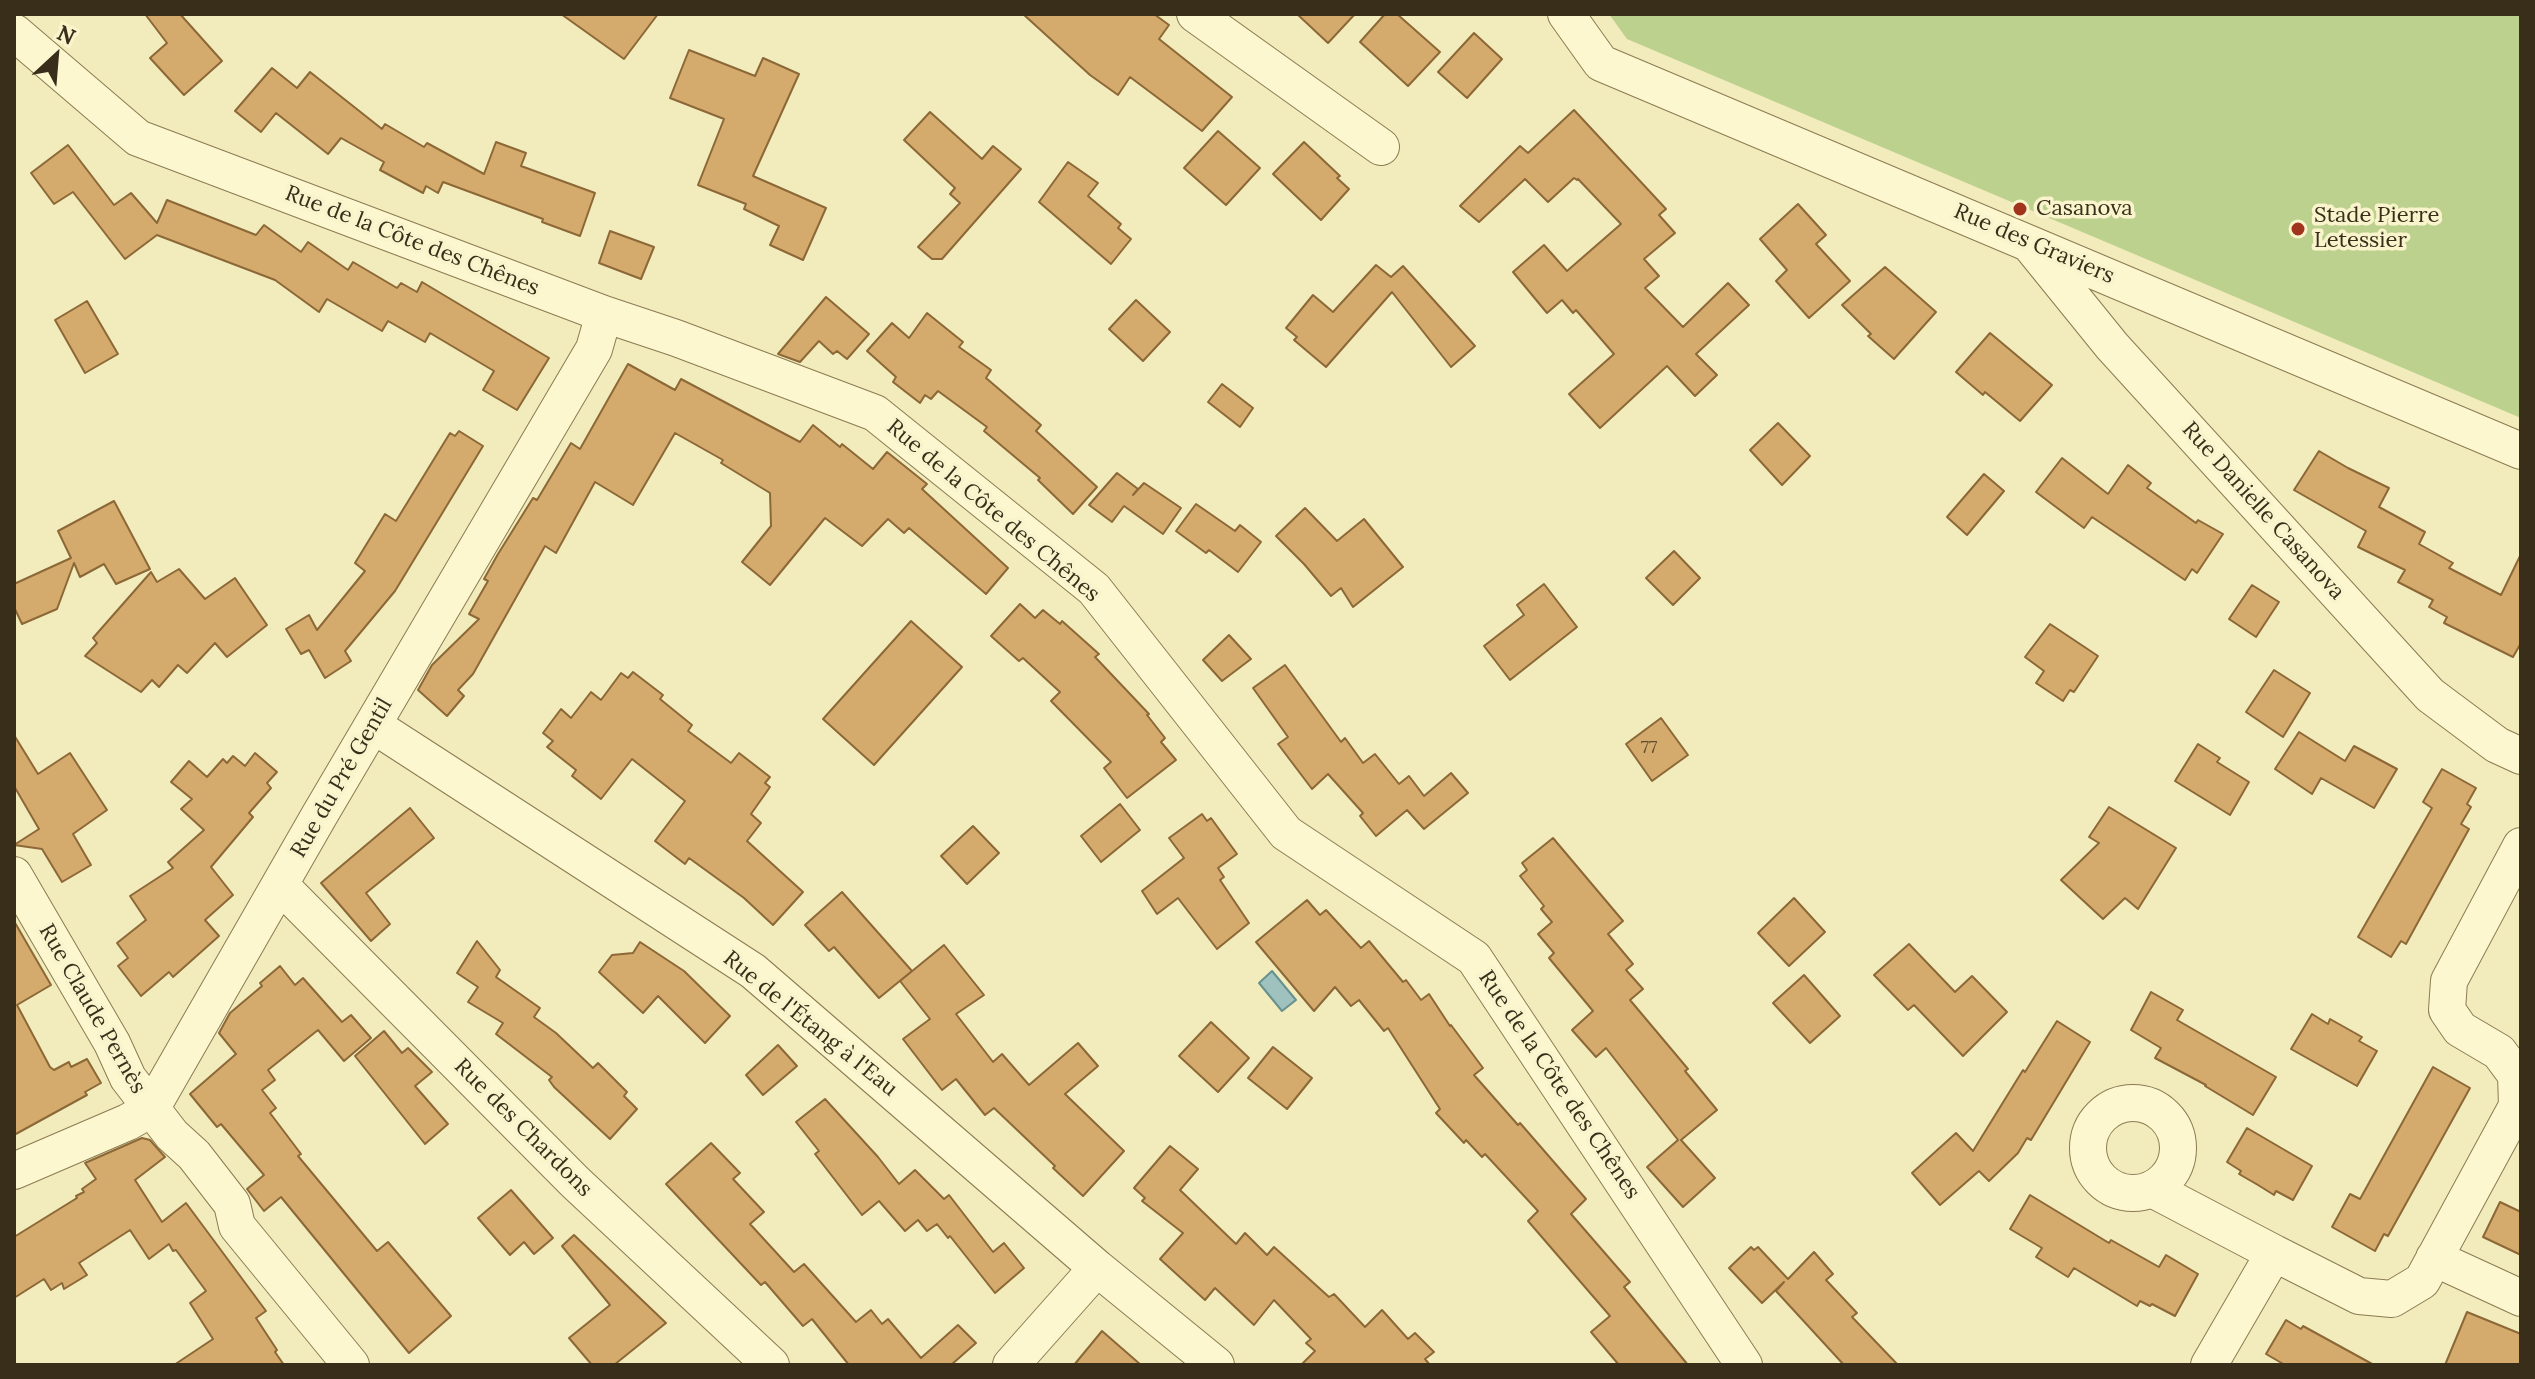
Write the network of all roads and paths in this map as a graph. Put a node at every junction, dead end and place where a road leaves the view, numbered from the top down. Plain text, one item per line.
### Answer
1 (1195, 14) edge
2 (1566, 14) edge
3 (14, 32) edge
4 (1381, 147) dead end
5 (2027, 241) junction
6 (604, 314) junction
7 (2521, 451) edge
8 (373, 725) junction
9 (2521, 756) edge
10 (2521, 846) edge
11 (14, 875) edge
12 (280, 885) junction
13 (151, 1109) junction
14 (14, 1171) edge
15 (2152, 1189) dead end
16 (2274, 1253) junction
17 (2434, 1258) junction
18 (1097, 1268) junction
19 (2521, 1298) edge
20 (351, 1365) edge
21 (771, 1365) edge
22 (1011, 1365) edge
23 (1216, 1365) edge
24 (1744, 1365) edge
25 (2209, 1365) edge

1 - 4 street
2 - 5 street, Rue des Graviers
3 - 6 street, Rue de la Côte des Chênes
5 - 7 street, Rue des Graviers
5 - 9 street, Rue Danielle Casanova
6 - 8 street, Rue du Pré Gentil
6 - 24 street, Rue de la Côte des Chênes
8 - 12 street, Rue du Pré Gentil
8 - 18 street, Rue de l'Étang à l'Eau
10 - 17 street
11 - 13 street, Rue Claude Pernès
12 - 13 street, Rue du Pré Gentil
12 - 21 street, Rue des Chardons
13 - 14 street
13 - 20 street, Rue Claude Pernès
15 - 16 street
16 - 17 street
16 - 25 street
17 - 19 street
18 - 22 street
18 - 23 street, Rue de l'Étang à l'Eau

